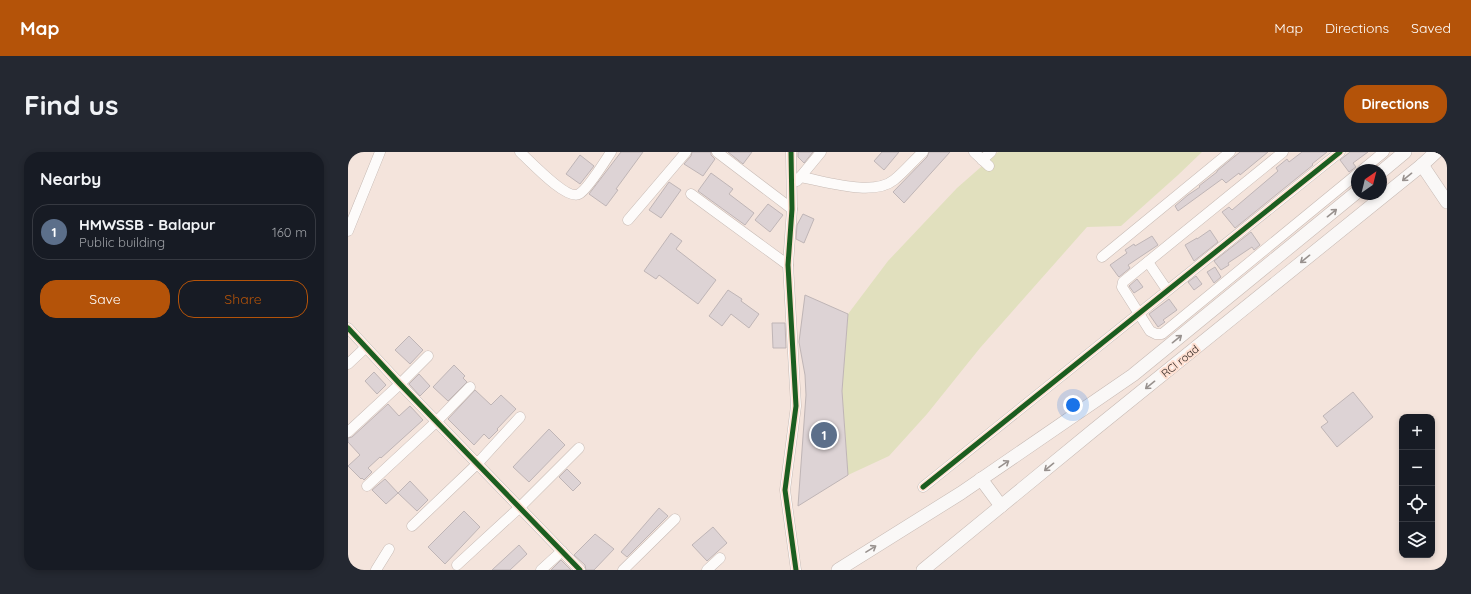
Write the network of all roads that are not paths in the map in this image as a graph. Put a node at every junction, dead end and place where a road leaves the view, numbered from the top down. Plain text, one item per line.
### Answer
1 (380, 152) edge
2 (520, 152) edge
3 (612, 152) edge
4 (686, 152) edge
5 (717, 152) edge
6 (791, 152) edge
7 (821, 152) edge
8 (923, 152) edge
9 (974, 152) edge
10 (991, 152) edge
11 (1230, 152) edge
12 (1283, 152) edge
13 (1340, 152) edge
14 (1384, 152) edge
15 (1405, 152) edge
16 (1436, 152) edge
17 (1369, 164) edge
18 (1422, 165) junction
19 (1387, 167) edge
20 (800, 177) junction
21 (1351, 179) edge
22 (792, 187) junction
23 (692, 194) dead end
24 (1351, 197) edge
25 (1447, 202) edge
26 (792, 209) junction
27 (628, 220) dead end
28 (348, 231) edge
29 (1102, 257) dead end
30 (1148, 262) junction
31 (788, 265) junction
32 (1167, 290) junction
33 (1138, 314) junction
34 (348, 328) edge
35 (365, 348) junction
36 (428, 356) dead end
37 (348, 364) edge
38 (400, 384) junction
39 (470, 386) dead end
40 (520, 417) dead end
41 (436, 422) junction
42 (348, 432) edge
43 (579, 448) dead end
44 (477, 464) junction
45 (981, 479) junction
46 (367, 486) dead end
47 (923, 487) dead end
48 (1001, 506) junction
49 (519, 508) junction
50 (675, 519) dead end
51 (412, 526) dead end
52 (389, 549) dead end
53 (562, 551) junction
54 (720, 558) dead end
55 (457, 565) dead end
56 (376, 570) edge
57 (541, 570) edge
58 (580, 570) edge
59 (623, 570) edge
60 (707, 570) edge
61 (796, 570) edge
62 (838, 570) edge
63 (923, 570) edge

1 - 28 street
2 - 3 street
4 - 27 street
5 - 26 street
6 - 22 street
7 - 20 street
8 - 20 street
9 - 10 street
11 - 29 street
12 - 30 street
13 - 32 street
14 - 17 street
15 - 19 main road
16 - 18 main road, RCI road
18 - 25 main road
18 -> 48 main road, RCI road
20 - 22 street
21 - 33 street
22 - 26 street
23 - 31 street
45 -> 24 main road
26 - 31 street
30 - 32 street
30 - 33 street
31 - 61 street
32 - 33 street
33 - 47 street
34 - 35 street
35 - 37 street
35 - 38 street
36 - 38 street
38 - 41 street
38 - 42 street
39 - 41 street
40 - 44 street
41 - 44 street
41 - 46 street
43 - 49 street
44 - 49 street
44 - 51 street
45 - 48 main road
62 -> 45 main road
48 - 63 main road, RCI road
49 - 53 street
49 - 55 street
50 - 59 street
52 - 56 street
53 - 57 street
53 - 58 street
54 - 60 street

